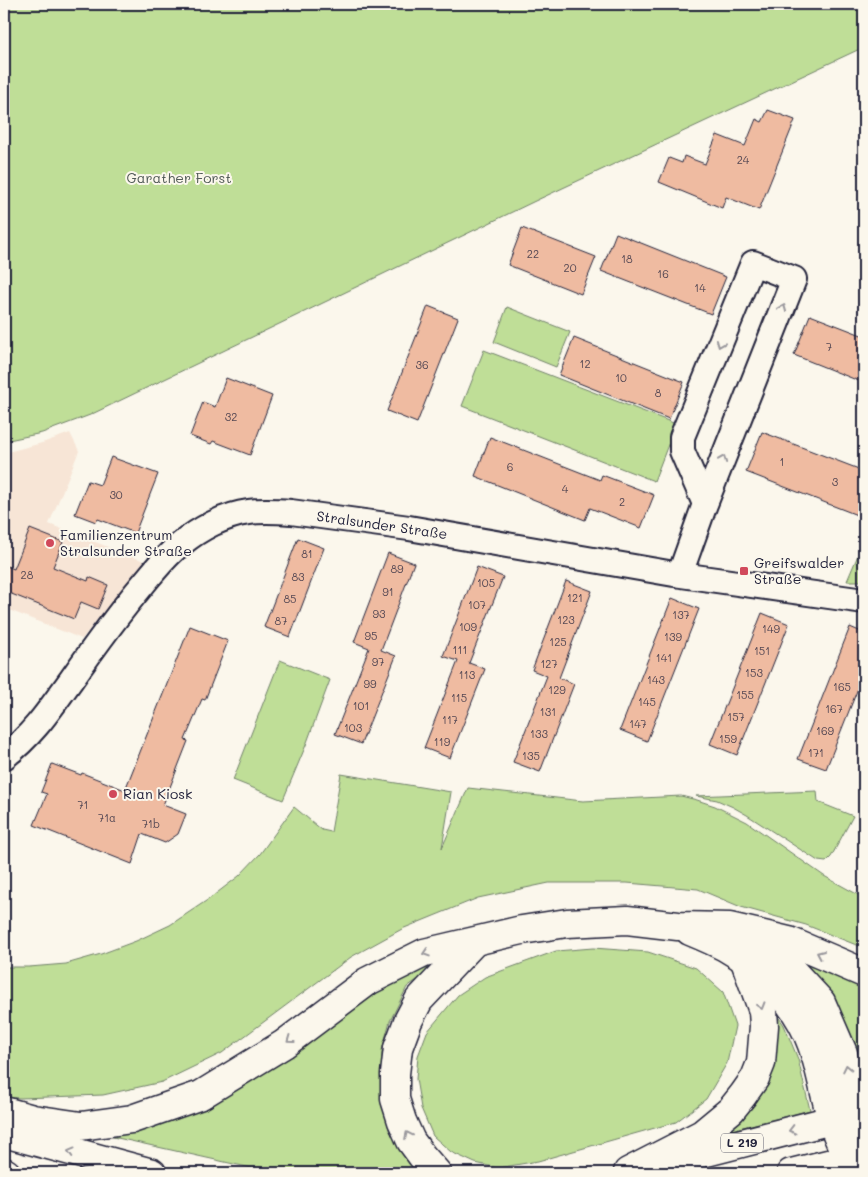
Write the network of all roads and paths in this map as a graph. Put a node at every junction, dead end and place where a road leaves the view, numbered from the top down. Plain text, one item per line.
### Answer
1 (705, 504) junction
2 (680, 574) junction
3 (864, 601) edge
4 (4, 757) edge
5 (678, 926) junction
6 (730, 927) junction
7 (474, 942) junction
8 (744, 960) junction
9 (864, 973) edge
10 (4, 1111) edge
11 (851, 1116) edge
12 (4, 1133) edge
13 (856, 1157) edge
14 (152, 1173) edge
15 (438, 1173) edge
16 (626, 1173) edge
17 (790, 1173) edge

1 -> 1 street
1 - 2 street
2 - 3 street, Stralsunder Straße
2 - 4 street, Stralsunder Straße
5 - 6 main road
5 - 7 main road
5 - 8 main road
9 -> 6 main road
11 -> 6 main road
7 -> 10 main road
15 -> 7 main road
8 - 11 main road
8 -> 16 main road
11 - 13 main road
11 -> 16 main road, L 219
14 -> 12 main road
13 - 17 main road

